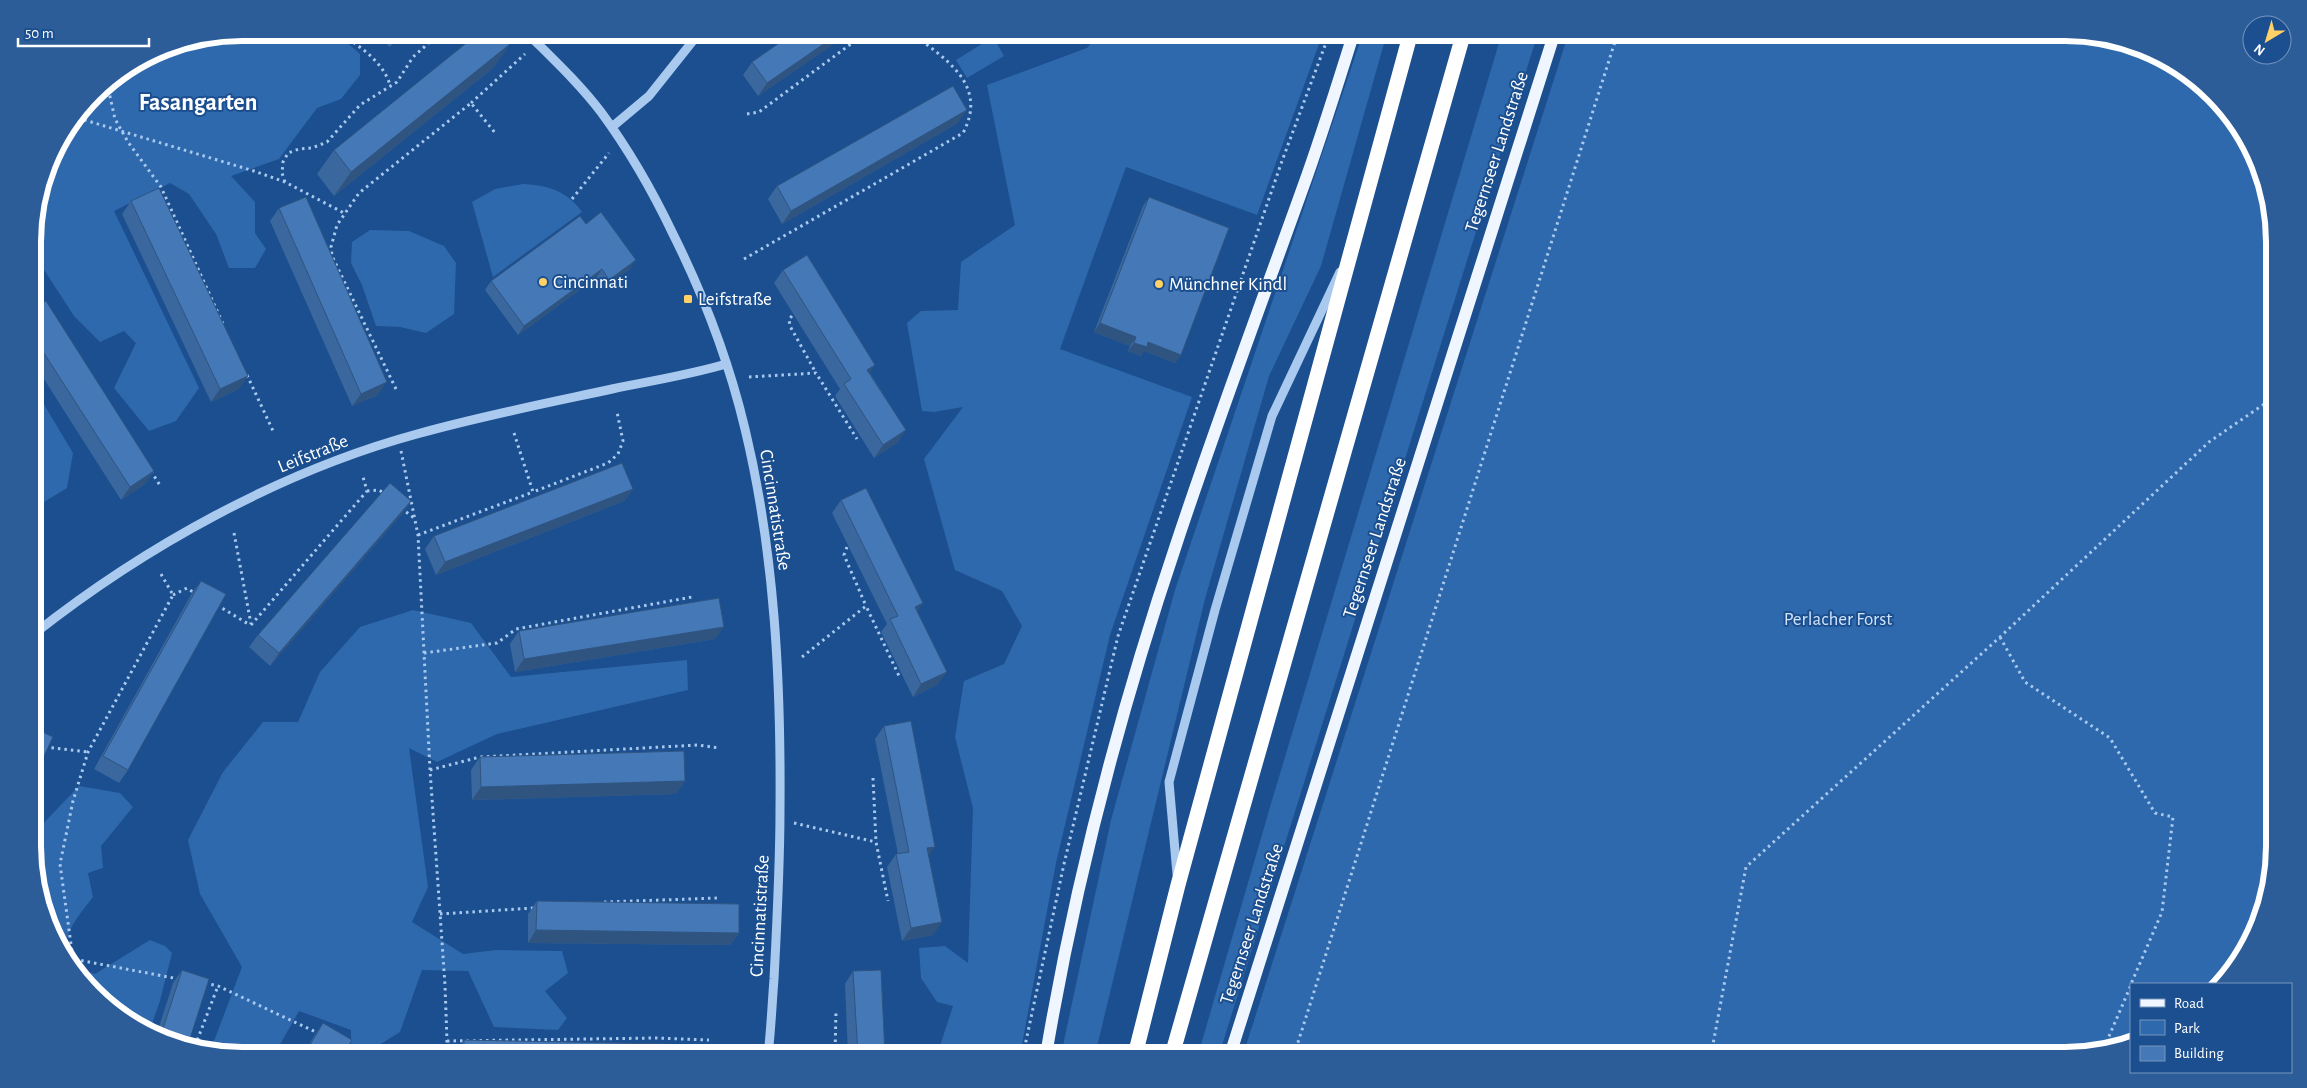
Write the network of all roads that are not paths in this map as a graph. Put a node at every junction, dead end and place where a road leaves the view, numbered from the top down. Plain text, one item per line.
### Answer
1 (535, 41) edge
2 (693, 41) edge
3 (1351, 41) edge
4 (1409, 41) edge
5 (1461, 41) edge
6 (1552, 41) edge
7 (612, 127) junction
8 (1351, 249) junction
9 (726, 364) junction
10 (41, 629) edge
11 (1178, 886) junction
12 (769, 1047) edge
13 (1048, 1047) edge
14 (1137, 1047) edge
15 (1174, 1047) edge
16 (1233, 1047) edge

1 - 7 street, Cincinnatistraße
2 - 7 street
3 - 13 main road
4 - 8 highway
5 - 15 highway
6 - 16 main road, Tegernseer Landstraße
7 - 9 street, Cincinnatistraße
8 - 11 highway
8 - 11 street
9 - 10 street, Leifstraße
9 - 12 street, Cincinnatistraße
11 - 14 highway

